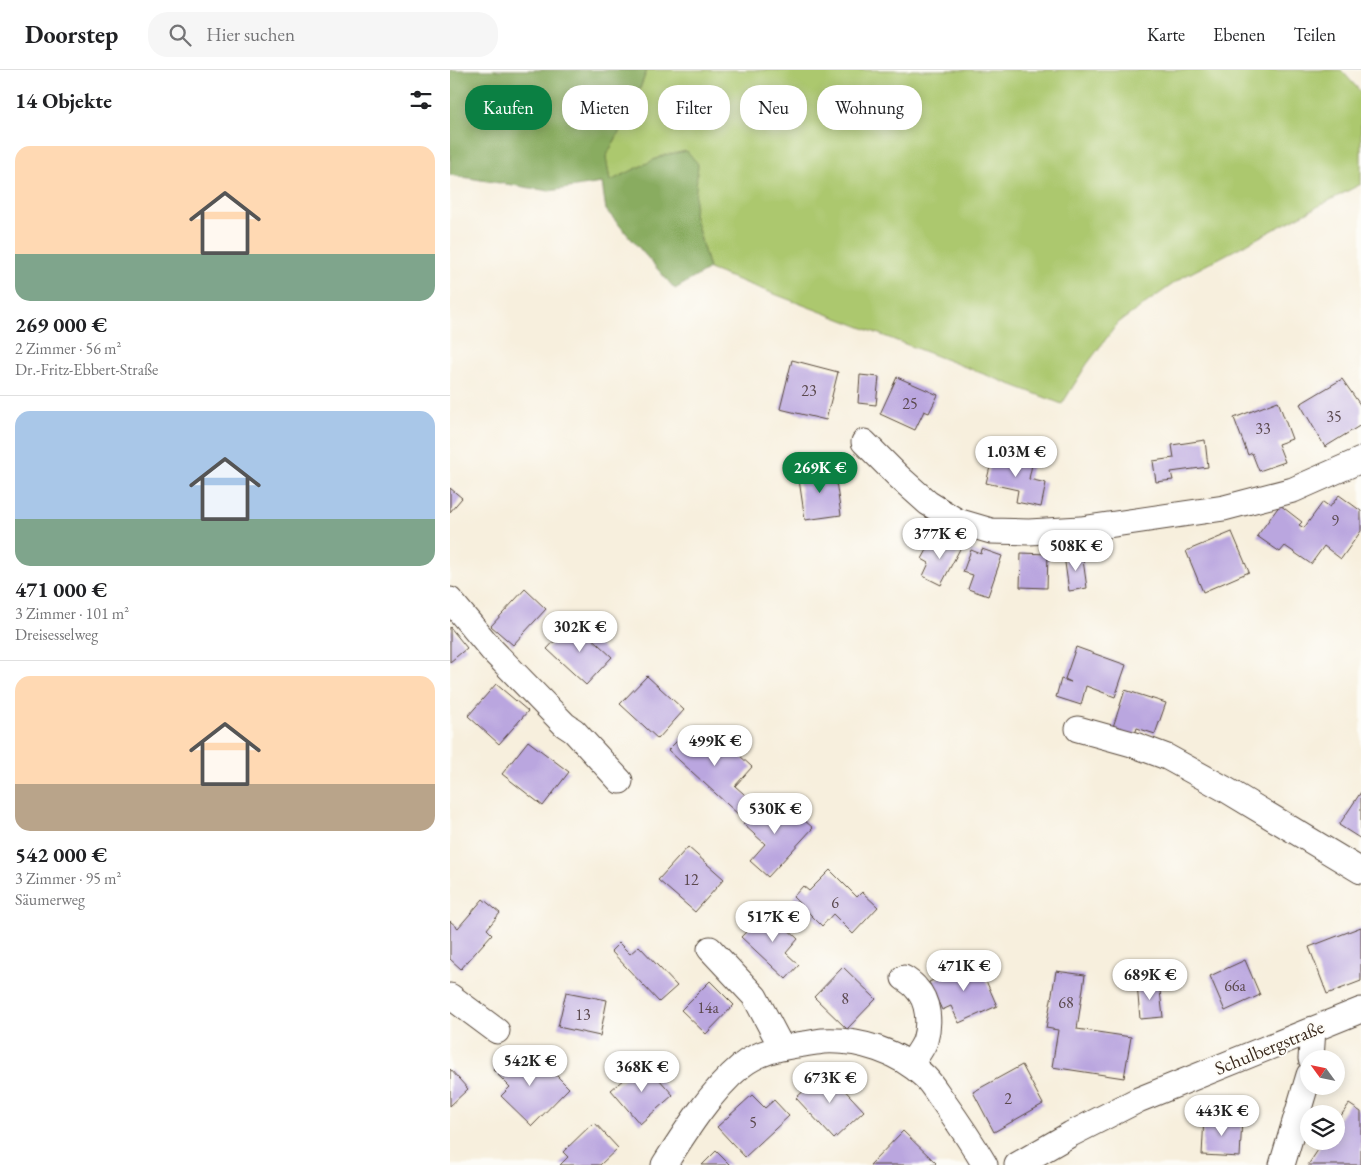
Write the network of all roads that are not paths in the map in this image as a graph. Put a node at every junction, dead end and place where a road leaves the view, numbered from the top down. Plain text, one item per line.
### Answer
1 (864, 442) dead end
2 (1361, 460) edge
3 (450, 600) edge
4 (1078, 729) dead end
5 (620, 781) dead end
6 (1361, 871) edge
7 (710, 949) dead end
8 (904, 978) dead end
9 (450, 996) edge
10 (1361, 1010) edge
11 (1313, 1029) junction
12 (497, 1031) dead end
13 (782, 1048) junction
14 (1312, 1050) edge
15 (911, 1065) junction
16 (1303, 1095) edge
17 (664, 1165) edge
18 (985, 1165) edge
19 (1017, 1165) edge
20 (1282, 1165) edge

1 - 2 street
3 - 5 street
4 - 6 street
7 - 13 street
8 - 15 street
9 - 12 street
10 - 11 street, Schulbergstraße
11 - 14 street
11 - 19 street, Schulbergstraße
13 - 15 street
13 - 17 street
15 - 18 street
16 - 20 street

